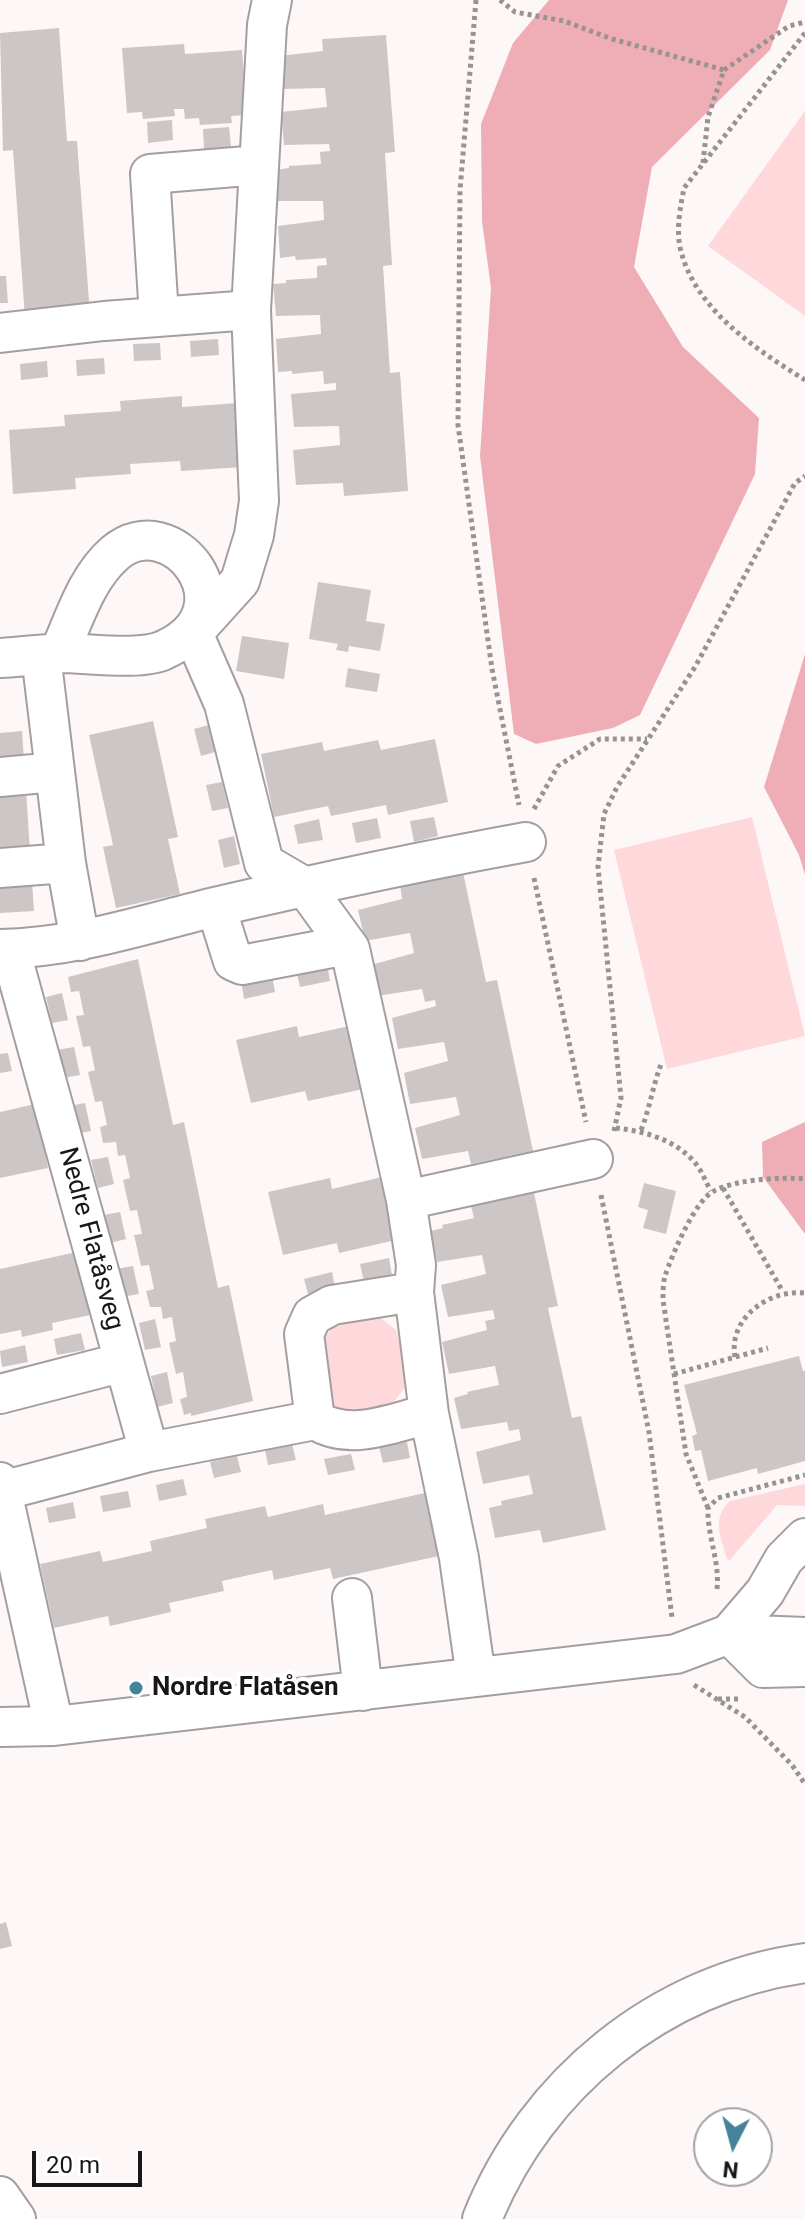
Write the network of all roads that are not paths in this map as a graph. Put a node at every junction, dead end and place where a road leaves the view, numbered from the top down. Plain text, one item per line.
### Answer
1 (272, 0) edge
2 (259, 165) junction
3 (251, 310) junction
4 (159, 316) junction
5 (0, 333) edge
6 (193, 633) junction
7 (50, 654) junction
8 (0, 658) edge
9 (55, 772) junction
10 (0, 777) edge
11 (528, 829) road end
12 (66, 863) junction
13 (0, 868) edge
14 (305, 887) junction
15 (216, 907) junction
16 (80, 941) junction
17 (347, 945) junction
18 (5, 949) edge
19 (16, 1031) edge
20 (593, 1159) road end
21 (406, 1200) junction
22 (414, 1292) junction
23 (124, 1362) junction
24 (0, 1394) edge
25 (429, 1414) junction
26 (315, 1420) junction
27 (149, 1452) junction
28 (1, 1486) edge
29 (805, 1538) edge
30 (352, 1598) dead end
31 (729, 1634) junction
32 (805, 1637) edge
33 (805, 1667) edge
34 (476, 1677) junction
35 (363, 1691) junction
36 (54, 1726) junction
37 (0, 1727) edge
38 (805, 1963) edge
39 (0, 2196) edge
40 (16, 2219) edge
41 (482, 2219) edge

1 - 2 street
2 - 3 street
2 - 4 street
3 - 4 street
3 - 6 street
4 - 5 street
6 - 7 street
6 - 7 street
6 - 14 street
7 - 8 street
7 - 9 street
9 - 10 street
9 - 12 street
11 - 14 street, Nedre Flatåsveg
12 - 13 street
12 - 16 street
14 - 15 street, Nedre Flatåsveg
14 - 17 street
15 - 16 street, Nedre Flatåsveg
15 - 17 street
16 - 18 street, Nedre Flatåsveg
17 - 21 street
18 - 19 street, Nedre Flatåsveg
19 - 23 street, Nedre Flatåsveg
20 - 21 street
21 - 22 street
22 - 25 street
22 - 26 street
23 - 24 street
23 - 27 street, Nedre Flatåsveg
25 - 26 street
25 - 34 street
26 - 27 street
27 - 28 street
28 - 36 street
29 - 31 street
30 - 35 street
31 - 32 street
31 - 33 street
31 - 34 street
34 - 35 street
35 - 36 street
36 - 37 street
38 - 41 street
39 - 40 street

